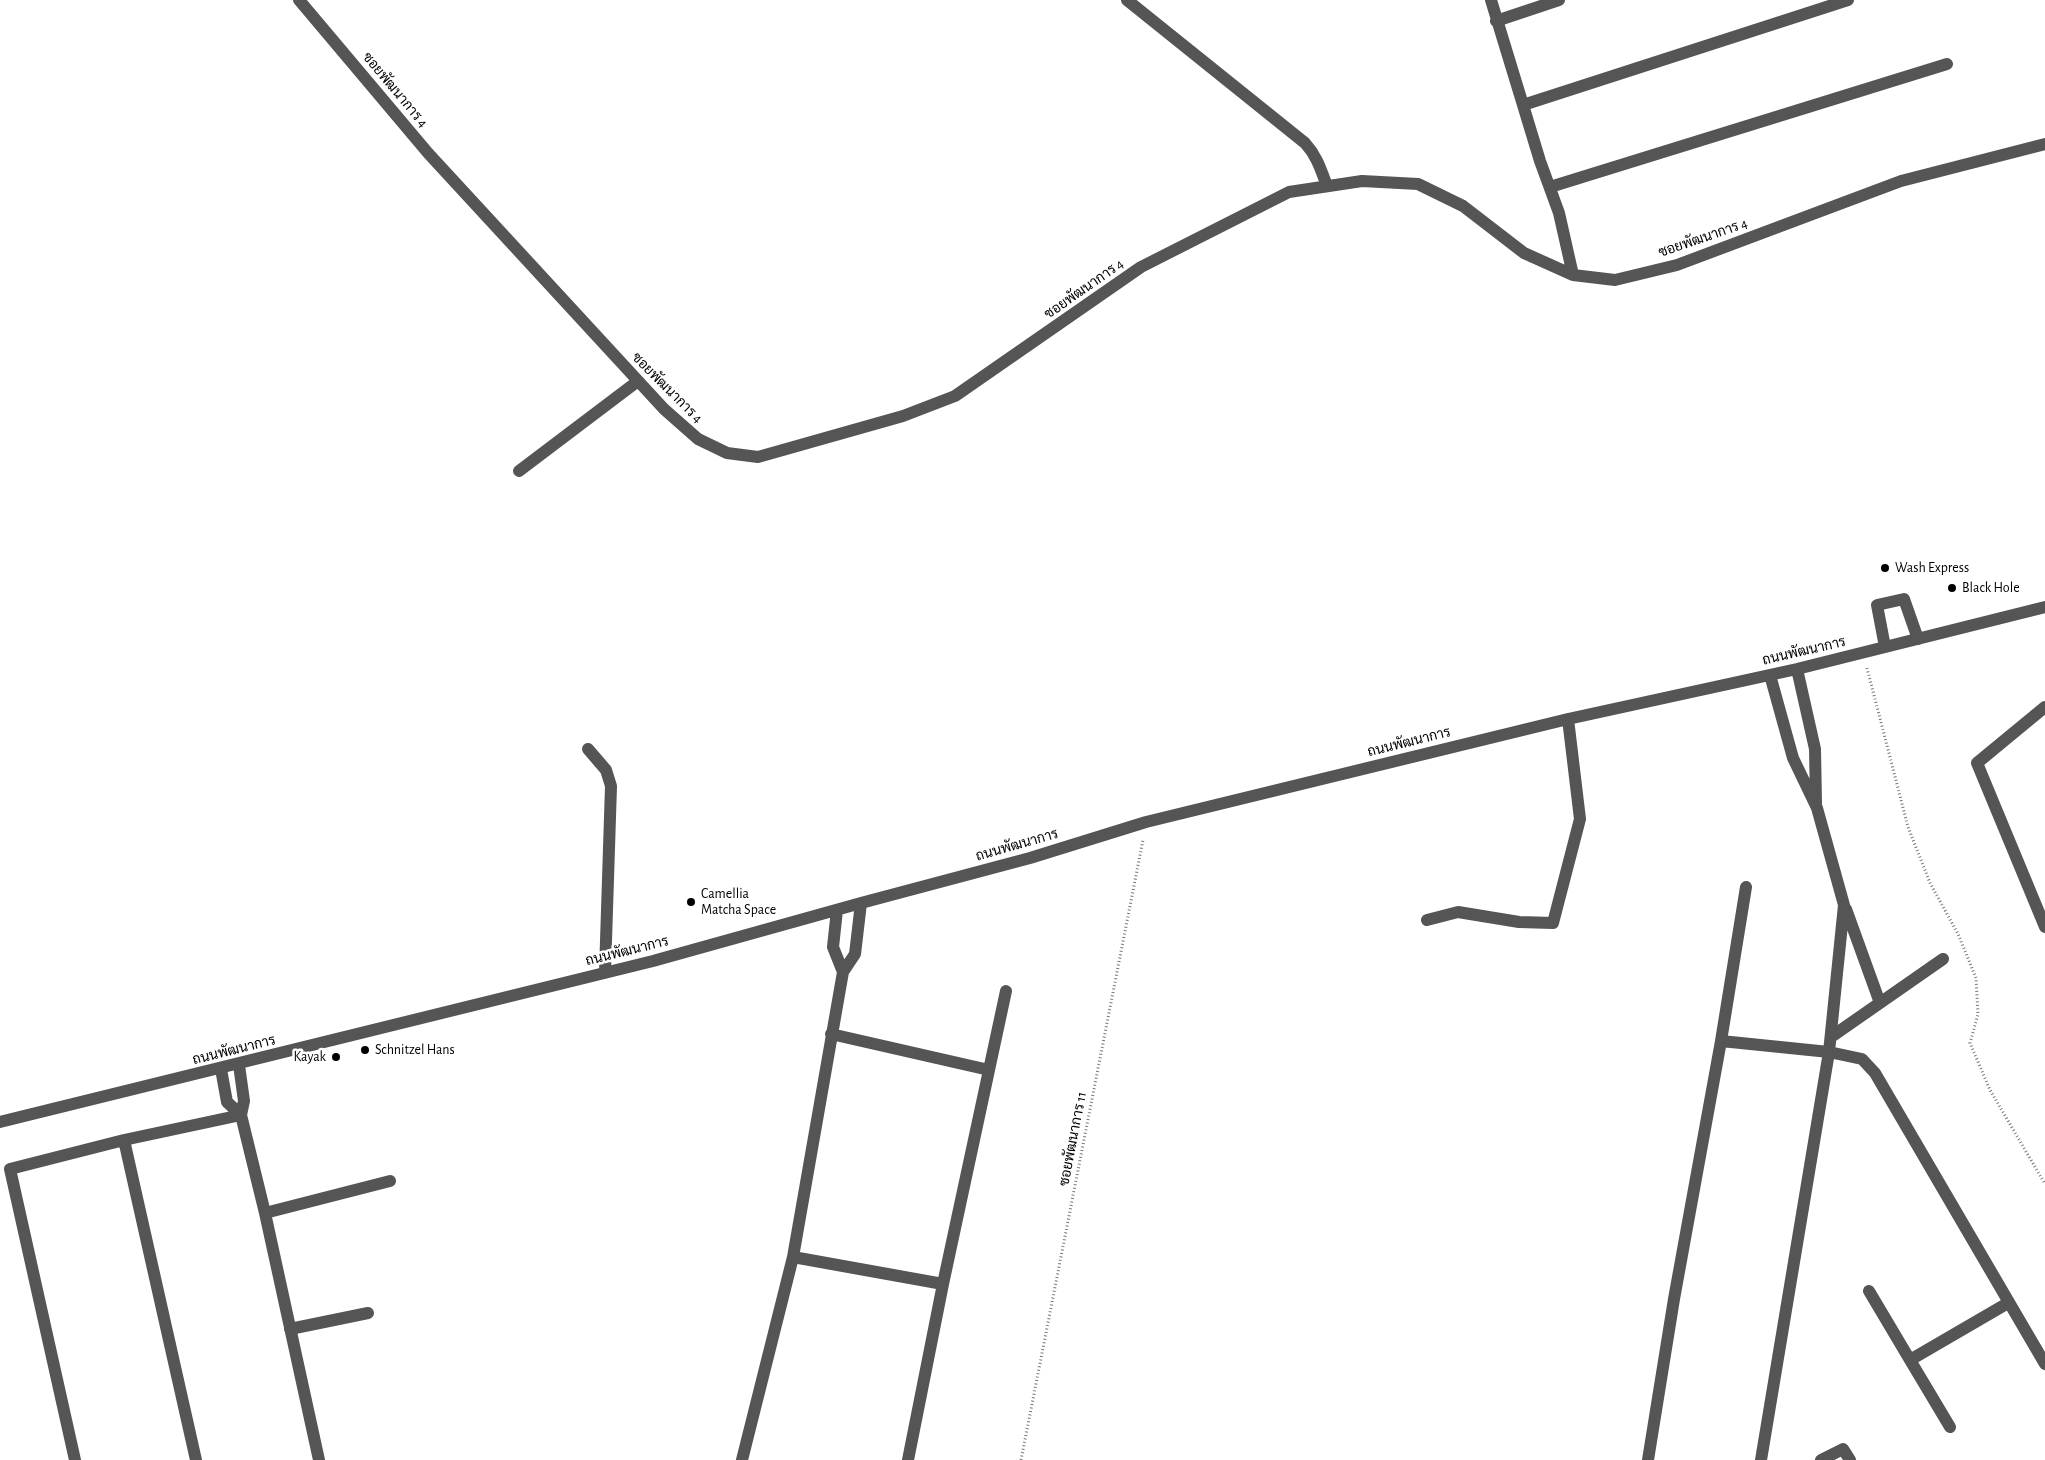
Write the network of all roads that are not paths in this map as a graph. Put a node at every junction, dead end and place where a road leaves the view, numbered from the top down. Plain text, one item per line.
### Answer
1 (299, 0) edge
2 (1127, 0) edge
3 (1491, 0) edge
4 (1559, 0) edge
5 (1848, 0) edge
6 (1496, 21) junction
7 (1947, 64) dead end
8 (1523, 105) junction
9 (2045, 144) edge
10 (1326, 186) junction
11 (1550, 187) junction
12 (1573, 275) junction
13 (638, 381) junction
14 (520, 470) dead end
15 (2045, 607) edge
16 (1918, 639) junction
17 (1885, 647) junction
18 (1797, 669) junction
19 (1770, 675) junction
20 (2045, 708) edge
21 (1568, 719) junction
22 (588, 749) dead end
23 (1817, 808) junction
24 (1746, 886) dead end
25 (861, 903) junction
26 (1844, 905) junction
27 (837, 910) junction
28 (1426, 920) dead end
29 (2045, 927) edge
30 (1943, 959) dead end
31 (605, 972) junction
32 (843, 972) junction
33 (1006, 991) dead end
34 (1880, 1003) junction
35 (831, 1034) junction
36 (1831, 1037) junction
37 (1721, 1041) junction
38 (1829, 1052) junction
39 (239, 1065) junction
40 (221, 1069) junction
41 (989, 1070) junction
42 (241, 1115) junction
43 (0, 1122) edge
44 (124, 1140) junction
45 (390, 1181) dead end
46 (265, 1213) junction
47 (792, 1257) junction
48 (943, 1284) junction
49 (1869, 1291) dead end
50 (2008, 1303) junction
51 (368, 1313) dead end
52 (290, 1329) junction
53 (1910, 1360) junction
54 (2045, 1364) edge
55 (1950, 1427) dead end
56 (75, 1460) edge
57 (196, 1460) edge
58 (319, 1460) edge
59 (742, 1460) edge
60 (908, 1460) edge
61 (1648, 1460) edge
62 (1761, 1460) edge
63 (1820, 1460) edge
64 (1850, 1460) edge

1 - 13 street, ซอยพัฒนาการ 4
2 - 10 street
3 - 6 street
4 - 6 street
5 - 8 street
6 - 8 street
7 - 11 street
8 - 11 street
9 - 12 street, ซอยพัฒนาการ 4
10 - 12 street, ซอยพัฒนาการ 4
10 - 13 street, ซอยพัฒนาการ 4
11 - 12 street
13 - 14 street
15 - 16 street, ถนนพัฒนาการ
16 - 17 street, ถนนพัฒนาการ
16 - 17 street
17 - 18 street, ถนนพัฒนาการ
18 - 19 street, ถนนพัฒนาการ
18 - 23 street
19 - 21 street, ถนนพัฒนาการ
19 - 23 street
20 - 29 street
21 - 25 street, ถนนพัฒนาการ
21 - 28 street
22 - 31 street
23 - 26 street
24 - 37 street
25 - 27 street, ถนนพัฒนาการ
25 - 32 street
26 - 34 street
26 - 36 street
27 - 31 street, ถนนพัฒนาการ
27 - 32 street
30 - 34 street
31 - 39 street, ถนนพัฒนาการ
32 - 35 street
33 - 41 street
34 - 36 street
35 - 41 street
35 - 47 street
36 - 38 street
37 - 38 street
37 - 61 street
38 - 50 street
38 - 62 street
39 - 40 street, ถนนพัฒนาการ
39 - 42 street
40 - 42 street
40 - 43 street, ถนนพัฒนาการ
41 - 48 street
42 - 44 street
42 - 46 street
44 - 56 street
44 - 57 street
45 - 46 street
46 - 52 street
47 - 48 street
47 - 59 street
48 - 60 street
49 - 53 street
50 - 53 street
50 - 54 street
51 - 52 street
52 - 58 street
53 - 55 street
63 - 64 street

